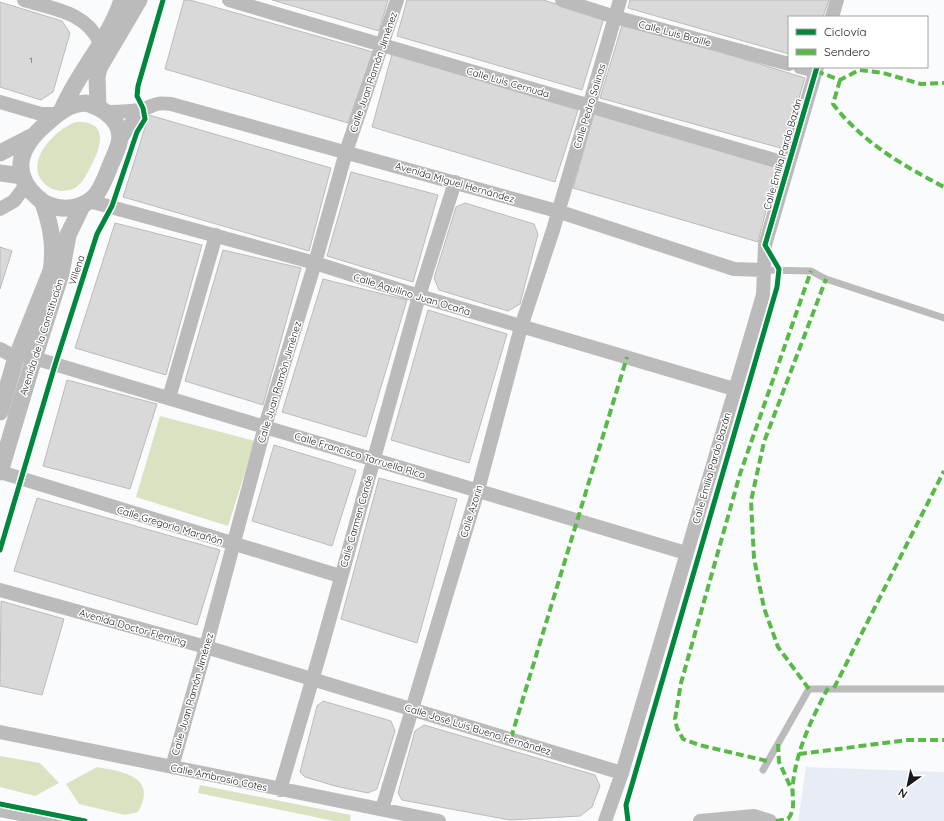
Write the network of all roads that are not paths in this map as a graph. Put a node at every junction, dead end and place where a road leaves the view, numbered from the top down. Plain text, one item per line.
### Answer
1 (24, 0) edge
2 (122, 0) edge
3 (139, 0) edge
4 (229, 0) edge
5 (397, 0) edge
6 (562, 0) edge
7 (620, 0) edge
8 (837, 0) edge
9 (615, 16) junction
10 (832, 16) edge
11 (100, 43) junction
12 (383, 46) junction
13 (788, 64) edge
14 (817, 69) edge
15 (0, 102) edge
16 (589, 106) junction
17 (143, 108) junction
18 (102, 109) junction
19 (59, 112) junction
20 (31, 137) junction
21 (120, 142) junction
22 (346, 152) junction
23 (0, 153) edge
24 (788, 164) junction
25 (0, 173) edge
26 (24, 180) junction
27 (455, 182) junction
28 (86, 202) junction
29 (43, 203) junction
30 (0, 209) edge
31 (557, 212) junction
32 (216, 235) junction
33 (315, 263) junction
34 (764, 270) junction
35 (419, 296) junction
36 (944, 318) edge
37 (521, 327) junction
38 (0, 349) edge
39 (34, 358) junction
40 (15, 361) junction
41 (734, 389) junction
42 (169, 398) junction
43 (0, 412) edge
44 (265, 426) junction
45 (374, 459) junction
46 (0, 472) edge
47 (478, 490) junction
48 (232, 544) junction
49 (686, 553) junction
50 (340, 576) junction
51 (0, 590) edge
52 (206, 647) junction
53 (312, 680) junction
54 (334, 686) joint
55 (944, 689) edge
56 (411, 708) junction
57 (0, 732) edge
58 (172, 767) junction
59 (762, 770) dead end
60 (622, 773) junction
61 (280, 790) junction
62 (382, 809) junction
63 (0, 810) edge
64 (56, 821) edge
65 (439, 821) edge
66 (605, 821) edge
67 (700, 821) edge
68 (770, 821) edge

1 - 11 street
2 - 11 street
3 - 18 street
4 - 12 street, Calle Luis Cernuda
5 - 12 street, Calle Juan Ramón Jiménez
6 - 9 street, Calle Luis Braille
7 - 9 street, Calle Pedro Salinas
8 - 10 street
9 - 13 street, Calle Luis Braille
9 - 16 street, Calle Pedro Salinas
11 - 19 street
12 - 16 street, Calle Luis Cernuda
12 - 22 street, Calle Juan Ramón Jiménez
14 - 24 street, Calle Emilia Pardo Bazán
15 - 19 street
16 - 24 street, Calle Luis Cernuda
16 - 31 street, Calle Pedro Salinas
17 - 18 street, Avenida Miguel Hernández
17 - 21 street
17 - 22 street, Avenida Miguel Hernández
18 - 19 street
18 - 21 street
19 - 20 street
20 - 23 street
20 - 26 street
21 - 28 street
22 - 27 street, Avenida Miguel Hernández
22 - 33 street, Calle Juan Ramón Jiménez
24 - 34 street, Calle Emilia Pardo Bazán
25 - 26 street
26 - 29 street
26 - 30 street
27 - 31 street, Avenida Miguel Hernández
27 - 35 street, Calle Carmen Conde
28 - 29 street
28 - 32 street, Calle Aquilino Juan Ocaña
28 - 39 street, Avenida de la Constitución
29 - 40 street, Avenida de la Constitución
31 - 34 street, Avenida Miguel Hernández
31 - 37 street, Calle Azorín
32 - 33 street, Calle Aquilino Juan Ocaña
32 - 42 street
33 - 35 street, Calle Aquilino Juan Ocaña
33 - 44 street, Calle Juan Ramón Jiménez
34 - 36 lane
34 - 41 street, Calle Emilia Pardo Bazán
35 - 37 street, Calle Aquilino Juan Ocaña
35 - 45 street, Calle Carmen Conde
37 - 41 street, Calle Aquilino Juan Ocaña
37 - 47 street, Calle Azorín
38 - 40 street
39 - 42 street, Calle Francisco Tarruella Rico
39 - 46 street, Avenida de la Constitución
40 - 43 street, Avenida de la Constitución
41 - 49 street, Calle Emilia Pardo Bazán
42 - 44 street, Calle Francisco Tarruella Rico
44 - 45 street, Calle Francisco Tarruella Rico
44 - 48 street, Calle Juan Ramón Jiménez
45 - 47 street, Calle Francisco Tarruella Rico
45 - 50 street, Calle Carmen Conde
46 - 48 street, Calle Gregorio Marañón
47 - 49 street, Calle Francisco Tarruella Rico
47 - 56 street, Calle Azorín
48 - 50 street, Calle Gregorio Marañón
48 - 52 street, Calle Juan Ramón Jiménez
49 - 60 street, Calle Emilia Pardo Bazán
50 - 53 street, Calle Carmen Conde
51 - 52 street, Avenida Doctor Fleming
52 - 53 street, Avenida Doctor Fleming
52 - 58 street, Calle Juan Ramón Jiménez
53 - 54 street, Avenida Doctor Fleming
53 - 61 street, Calle Carmen Conde
54 - 56 street, Calle José Luis Bueno Fernández
55 - 59 lane
56 - 60 street, Calle José Luis Bueno Fernández
56 - 62 street, Calle Azorín
57 - 58 street, Calle Ambrosio Cotes
58 - 61 street, Calle Ambrosio Cotes
60 - 66 street, Calle Emilia Pardo Bazán
61 - 62 street, Calle Ambrosio Cotes
62 - 65 street, Calle Ambrosio Cotes
63 - 64 street
67 - 68 street

